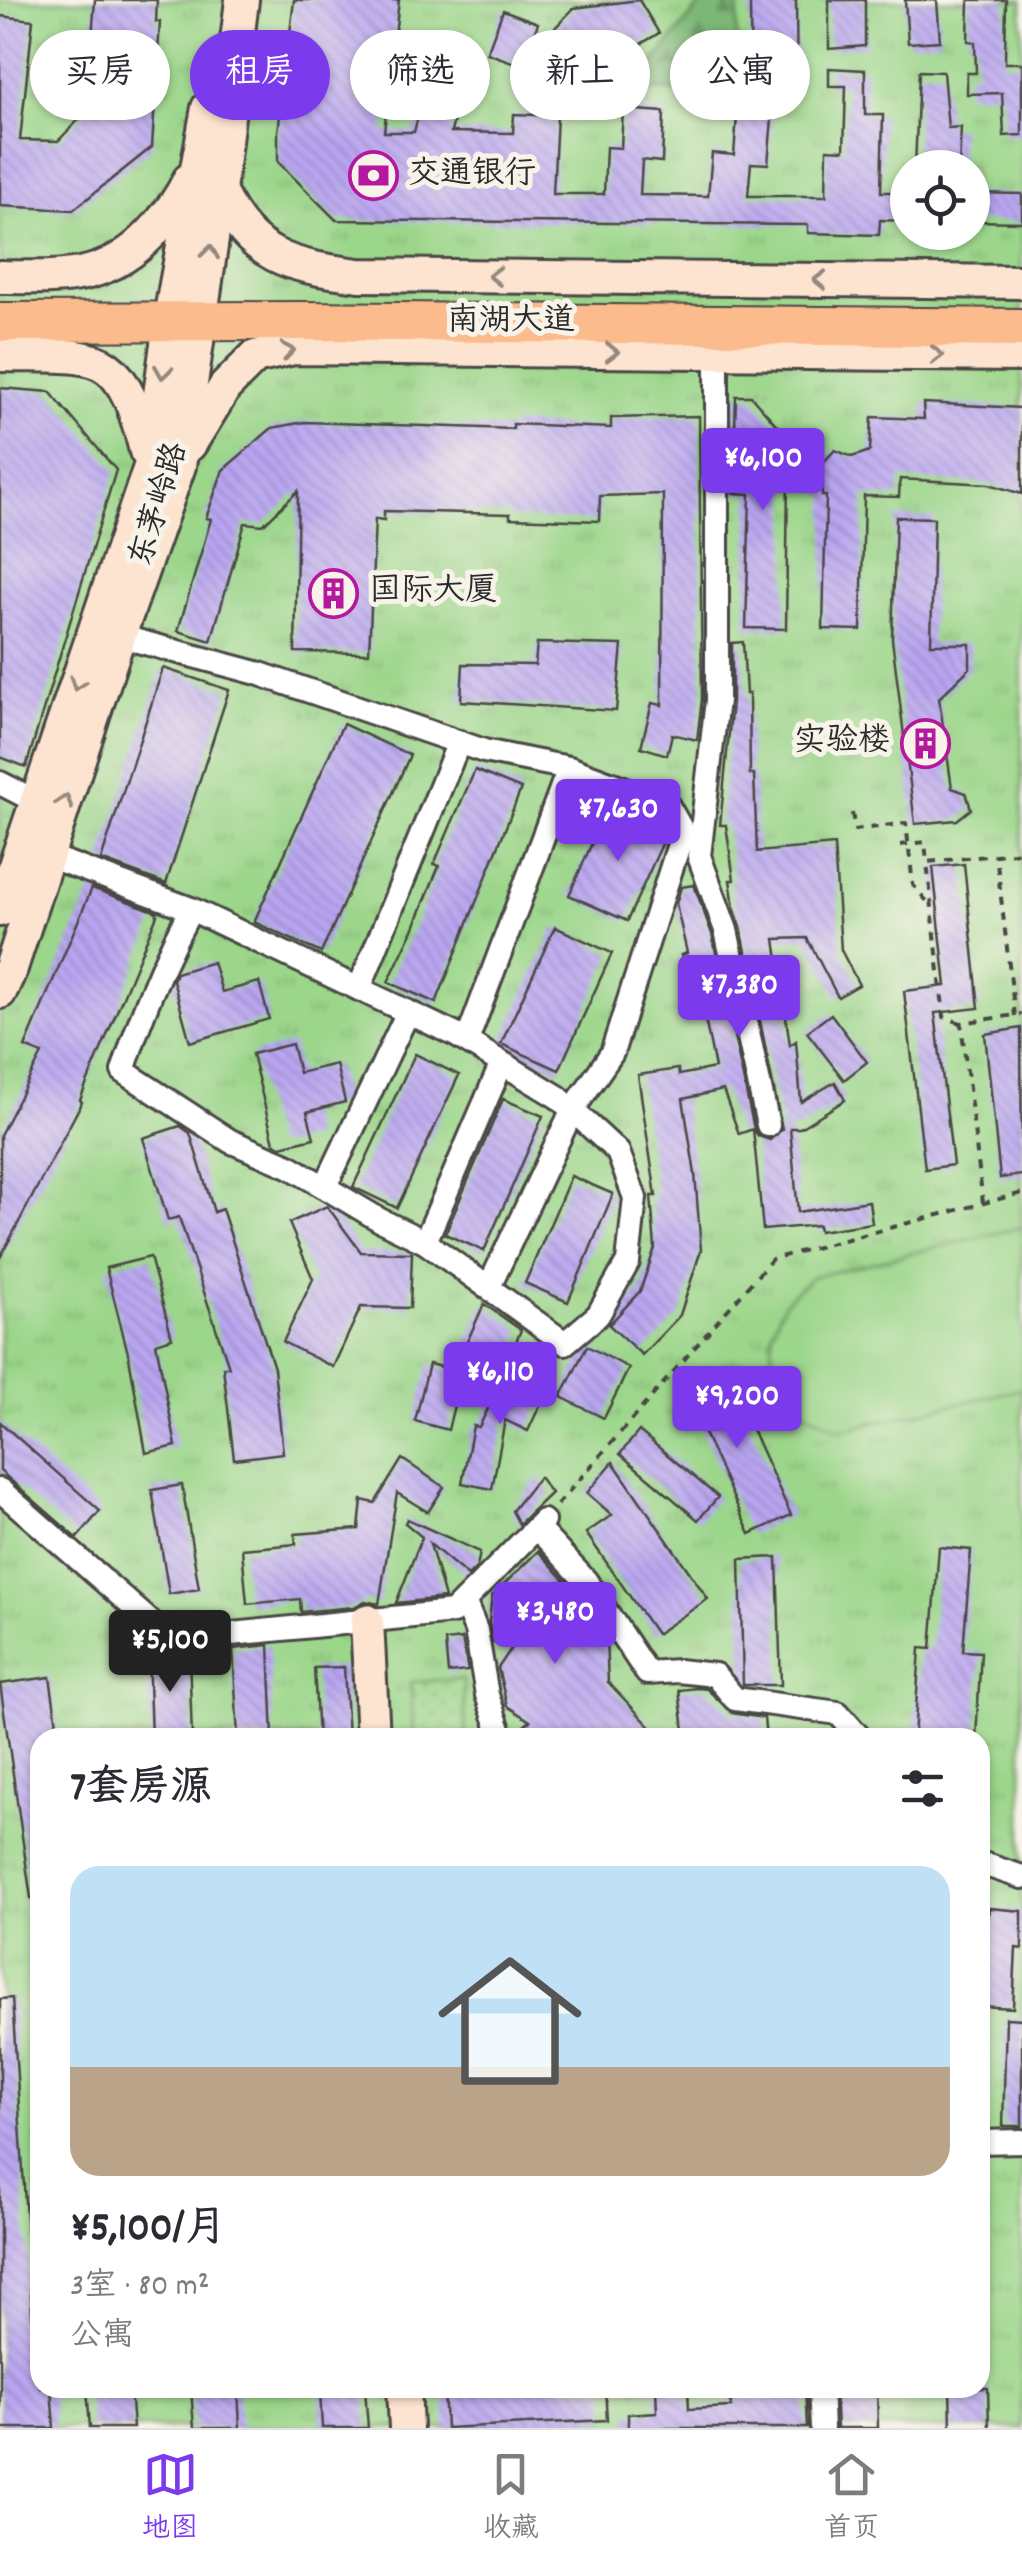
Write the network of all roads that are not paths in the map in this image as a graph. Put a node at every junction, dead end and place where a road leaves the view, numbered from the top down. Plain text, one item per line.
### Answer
1 (226, 0) edge
2 (242, 0) edge
3 (200, 153) junction
4 (219, 191) junction
5 (0, 278) edge
6 (1022, 282) edge
7 (0, 300) edge
8 (1022, 308) edge
9 (187, 312) junction
10 (0, 322) edge
11 (1022, 328) edge
12 (0, 354) edge
13 (717, 354) junction
14 (1022, 356) edge
15 (164, 467) junction
16 (119, 636) junction
17 (459, 742) junction
18 (569, 768) junction
19 (0, 783) edge
20 (37, 802) junction
21 (48, 856) junction
22 (191, 909) junction
23 (0, 910) edge
24 (360, 989) junction
25 (0, 992) edge
26 (408, 1012) junction
27 (467, 1041) junction
28 (502, 1063) junction
29 (572, 1111) junction
30 (768, 1125) dead end
31 (324, 1187) junction
32 (425, 1242) junction
33 (489, 1287) junction
34 (0, 1490) edge
35 (464, 1601) junction
36 (367, 1621) junction
37 (372, 1728) edge
38 (499, 1728) edge
39 (851, 1728) edge
40 (990, 1866) edge
41 (1022, 1877) edge
42 (990, 2142) edge
43 (1022, 2142) edge
44 (404, 2398) edge
45 (820, 2398) edge
46 (406, 2428) edge
47 (822, 2428) edge

1 - 3 main road, 东茅岭路
2 - 4 main road, 东茅岭路
3 - 5 main road
3 - 9 main road, 东茅岭路
6 -> 4 main road
9 -> 4 main road, 东茅岭路
7 - 9 main road, 南湖大道
8 - 9 main road, 南湖大道
9 - 10 main road, 南湖大道
9 - 11 main road, 南湖大道
9 - 15 main road, 东茅岭路
12 - 15 main road
13 -> 14 main road
15 -> 13 main road
13 - 30 street
15 - 16 main road, 东茅岭路
15 -> 20 main road, 东茅岭路
16 - 17 street
21 -> 16 main road, 东茅岭路
17 - 18 street
17 - 24 street
18 - 27 street
18 - 29 street
19 - 20 street
20 - 23 main road, 东茅岭路
21 - 22 street
21 - 25 main road, 东茅岭路
22 - 24 street
22 - 31 street
24 - 26 street
26 - 27 street
26 - 31 street
27 - 28 street
28 - 29 street
28 - 32 street
29 - 33 street
29 - 33 street
31 - 32 street
32 - 33 street
34 - 36 street
35 - 36 street
35 - 38 street
35 - 39 street
36 - 37 main road
40 - 41 street
42 - 43 street
44 - 46 main road
45 - 47 street

